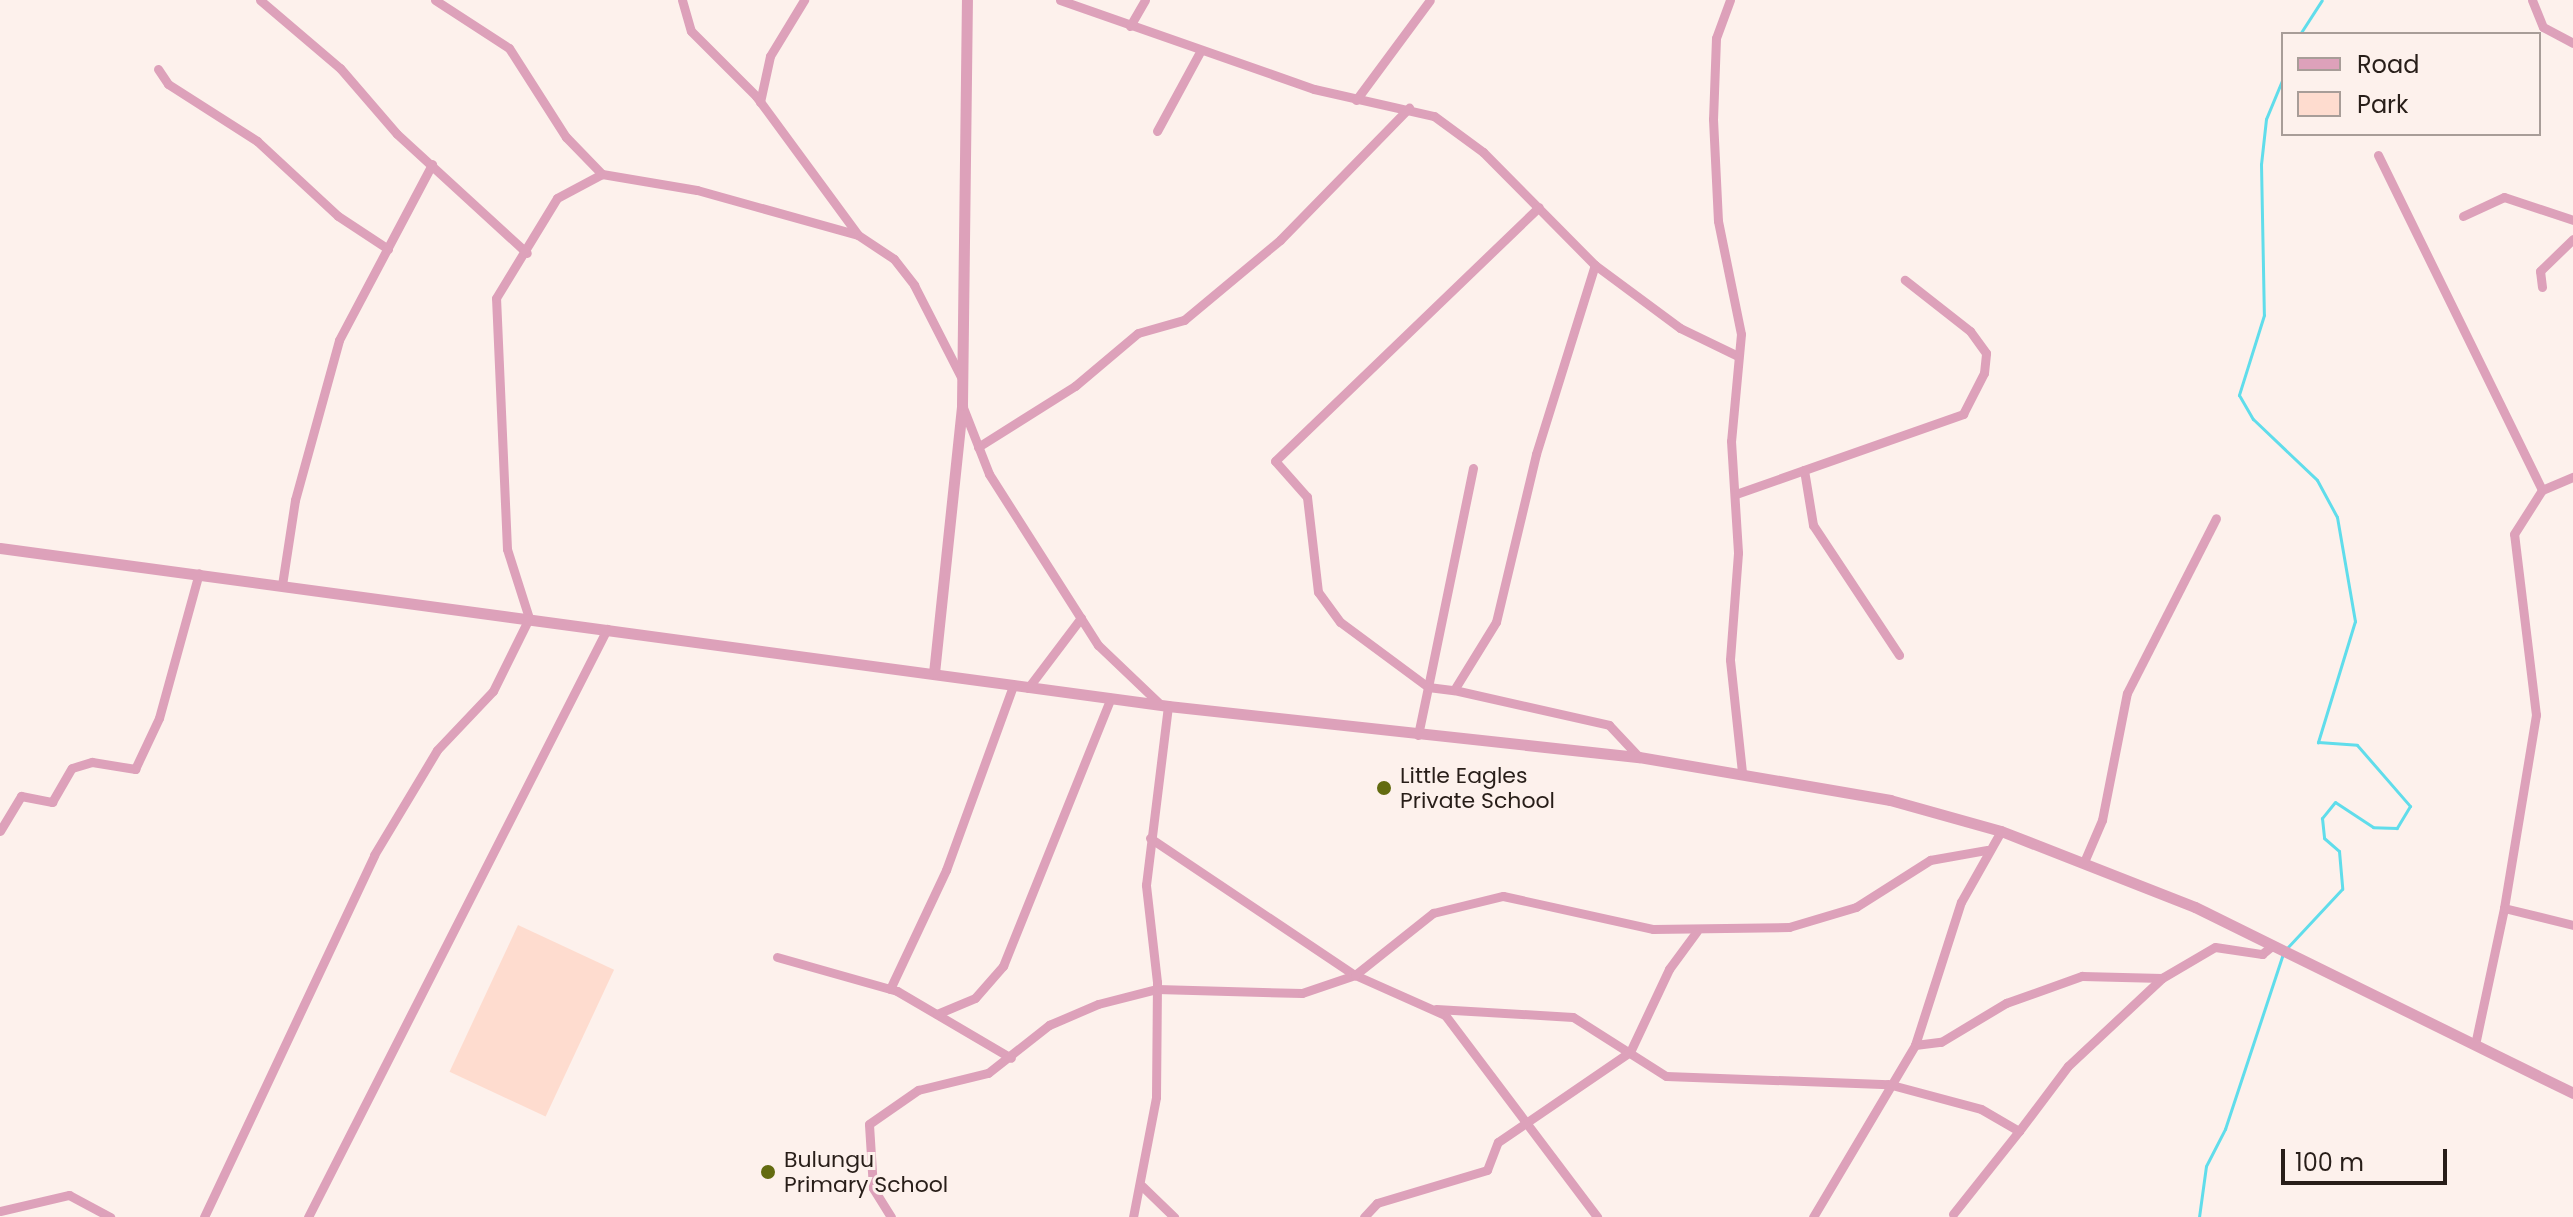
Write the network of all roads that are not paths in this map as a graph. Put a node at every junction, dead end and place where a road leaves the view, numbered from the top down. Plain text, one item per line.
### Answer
1 (260, 0) edge
2 (435, 0) edge
3 (682, 0) edge
4 (804, 0) edge
5 (967, 0) edge
6 (1060, 0) edge
7 (1145, 0) edge
8 (1430, 0) edge
9 (1730, 0) edge
10 (2532, 0) edge
11 (1130, 26) junction
12 (2573, 43) edge
13 (1201, 50) junction
14 (158, 69) dead end
15 (1356, 100) junction
16 (760, 102) junction
17 (1409, 108) junction
18 (1157, 131) dead end
19 (2378, 155) dead end
20 (432, 164) junction
21 (602, 174) junction
22 (1539, 207) junction
23 (2463, 216) dead end
24 (2573, 220) edge
25 (858, 235) junction
26 (2573, 239) edge
27 (388, 249) junction
28 (527, 253) junction
29 (1595, 265) junction
30 (1905, 280) dead end
31 (2542, 287) dead end
32 (1738, 356) junction
33 (963, 382) junction
34 (962, 405) junction
35 (978, 447) junction
36 (1473, 468) dead end
37 (1804, 470) junction
38 (2573, 477) edge
39 (2542, 490) junction
40 (1736, 494) junction
41 (2216, 518) dead end
42 (0, 548) edge
43 (199, 573) junction
44 (282, 585) junction
45 (529, 618) junction
46 (1081, 618) junction
47 (607, 629) junction
48 (1899, 655) dead end
49 (934, 673) junction
50 (1013, 686) junction
51 (1428, 687) junction
52 (1028, 688) junction
53 (1454, 690) junction
54 (1111, 698) junction
55 (1164, 704) junction
56 (1418, 735) junction
57 (1639, 757) junction
58 (1742, 772) junction
59 (0, 831) edge
60 (2001, 831) junction
61 (1150, 838) junction
62 (1987, 850) junction
63 (2084, 862) junction
64 (2504, 908) junction
65 (2573, 925) edge
66 (1697, 931) junction
67 (2276, 948) junction
68 (777, 957) dead end
69 (1355, 975) junction
70 (2162, 978) junction
71 (890, 989) junction
72 (1157, 989) junction
73 (1436, 1009) junction
74 (937, 1014) junction
75 (2476, 1040) junction
76 (1915, 1045) junction
77 (1630, 1052) junction
78 (1011, 1058) junction
79 (1888, 1084) junction
80 (2573, 1093) edge
81 (1531, 1122) junction
82 (2019, 1131) junction
83 (1142, 1186) junction
84 (0, 1211) edge
85 (1953, 1214) dead end
86 (110, 1217) edge
87 (204, 1217) edge
88 (308, 1217) edge
89 (891, 1217) edge
90 (1133, 1217) edge
91 (1174, 1217) edge
92 (1364, 1217) edge
93 (1597, 1217) edge
94 (1813, 1217) edge

1 - 20 street
2 - 21 street
3 - 16 street
4 - 16 street
5 - 33 street
6 - 11 street
7 - 11 street
8 - 15 street
9 - 32 street
10 - 12 street
11 - 13 street
13 - 15 street
13 - 18 street
14 - 27 street
15 - 17 street
16 - 25 street
17 - 22 street
17 - 35 street
19 - 39 street
20 - 27 street
20 - 28 street
21 - 25 street
21 - 28 street
22 - 29 street
22 - 51 street
23 - 24 street
25 - 33 street
26 - 31 street
27 - 44 street
28 - 45 street
29 - 32 street
29 - 53 street
30 - 37 street
32 - 40 street
33 - 34 street
34 - 35 street
34 - 49 street
35 - 46 street
36 - 51 street
37 - 40 street
37 - 48 street
38 - 39 street
39 - 64 street
40 - 58 street
41 - 63 street
42 - 43 street
43 - 44 street
43 - 59 street
44 - 45 street
45 - 47 street
45 - 87 street
46 - 52 street
46 - 55 street
47 - 49 street
47 - 88 street
49 - 50 street
50 - 52 street
50 - 71 street
51 - 53 street
51 - 56 street
52 - 54 street
53 - 57 street
54 - 55 street
54 - 74 street
55 - 56 street
55 - 61 street
56 - 57 street
57 - 58 street
58 - 60 street
60 - 62 street
60 - 63 street
61 - 69 street
61 - 72 street
62 - 66 street
62 - 76 street
63 - 67 street
64 - 65 street
64 - 75 street
66 - 69 street
66 - 77 street
67 - 70 street
67 - 75 street
68 - 71 street
69 - 72 street
69 - 73 street
70 - 76 street
70 - 82 street
71 - 74 street
72 - 78 street
72 - 83 street
73 - 77 street
73 - 81 street
74 - 78 street
75 - 80 street
76 - 79 street
77 - 79 street
77 - 81 street
78 - 89 street
79 - 82 street
79 - 94 street
81 - 92 street
81 - 93 street
82 - 85 street
83 - 90 street
83 - 91 street
84 - 86 street

